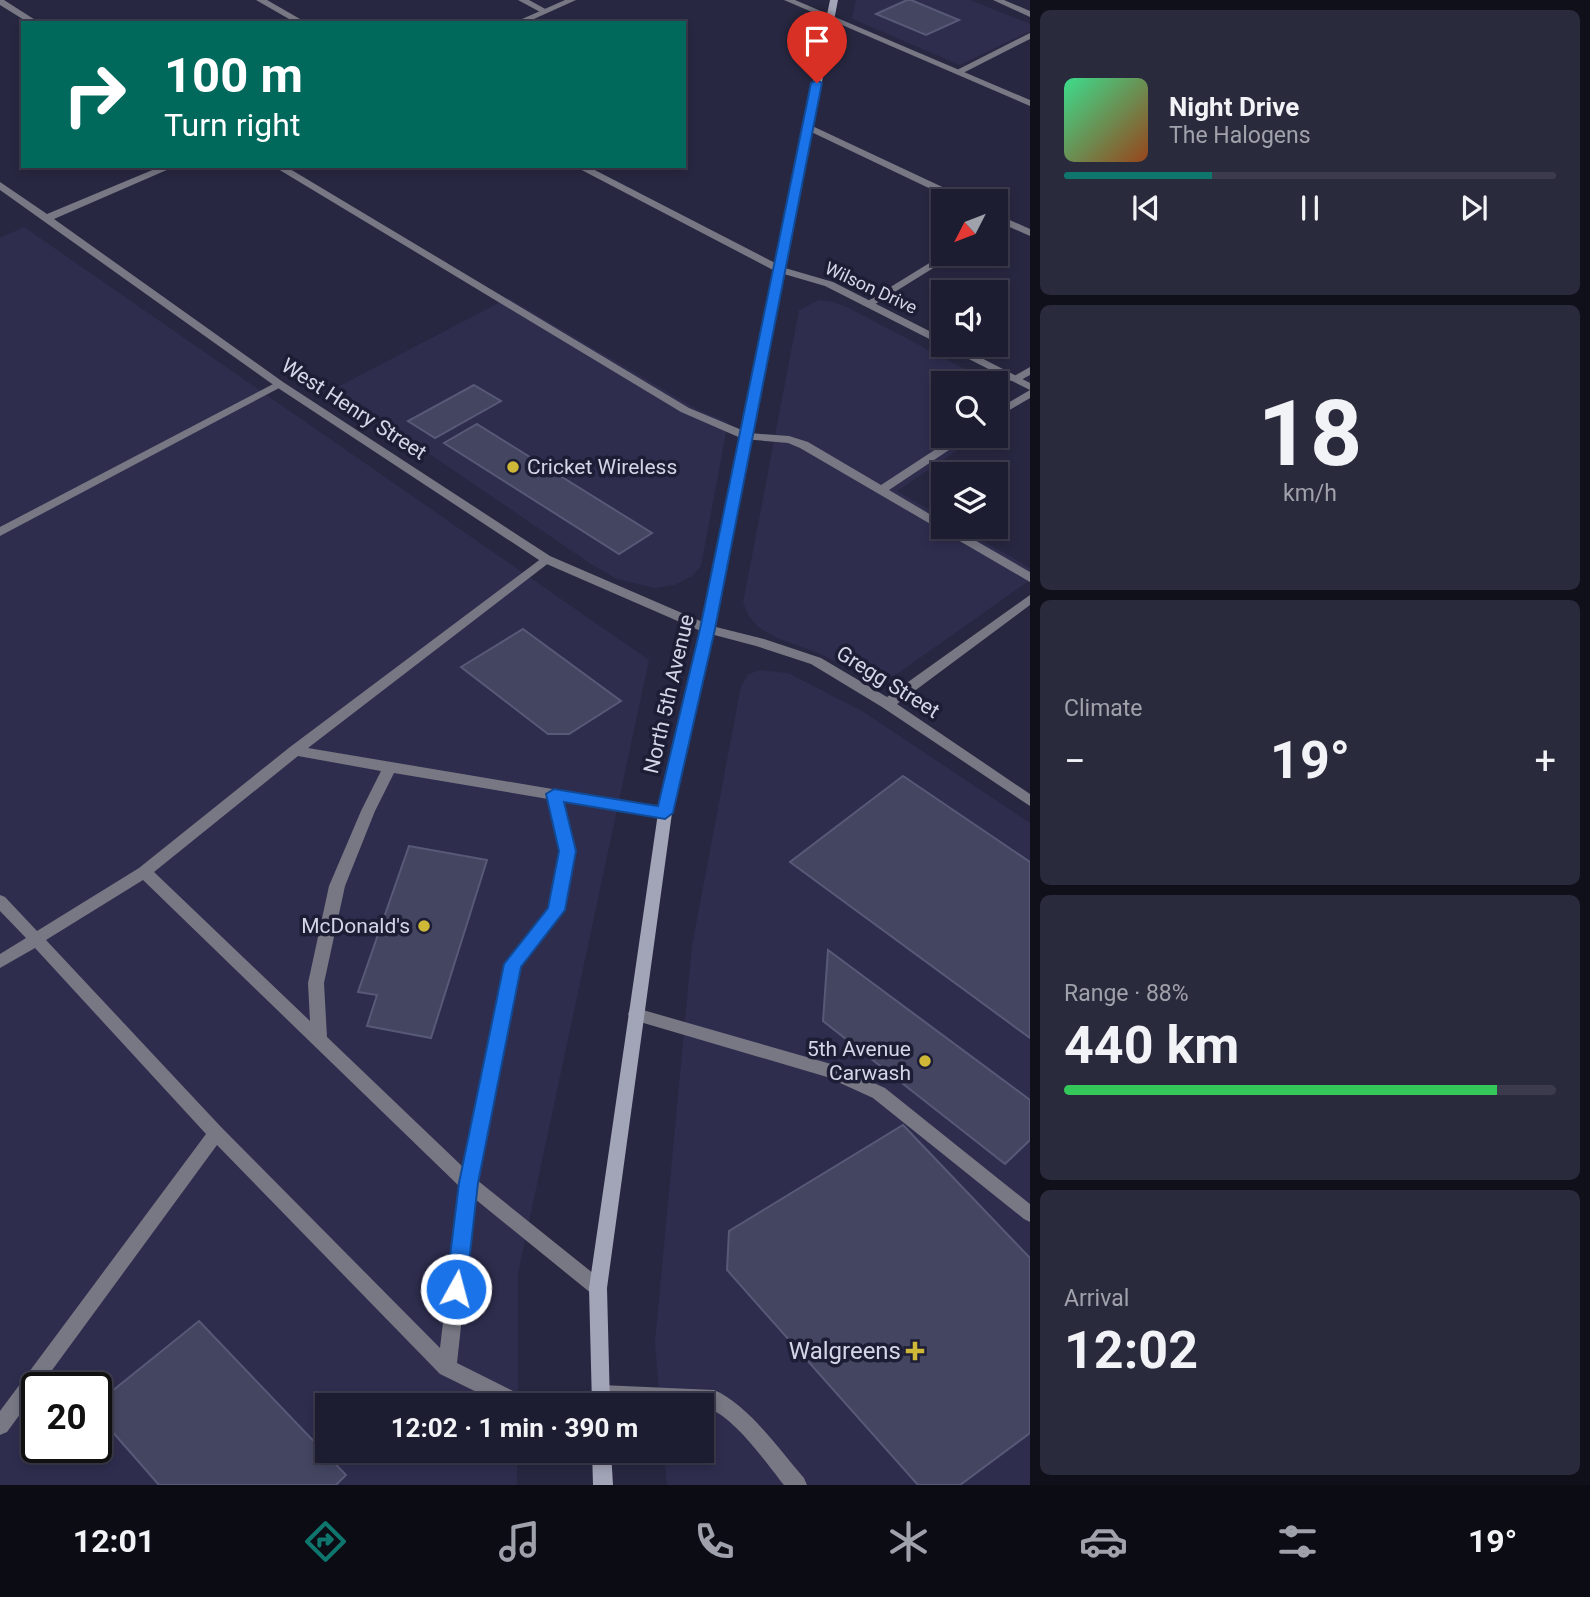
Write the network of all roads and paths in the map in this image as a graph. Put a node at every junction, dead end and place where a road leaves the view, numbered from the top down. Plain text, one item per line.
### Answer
1 (260, 0) edge
2 (522, 0) edge
3 (572, 0) edge
4 (788, 0) edge
5 (834, 0) edge
6 (997, 0) edge
7 (0, 2) edge
8 (545, 11) junction
9 (1030, 14) edge
10 (829, 17) junction
11 (33, 21) edge
12 (299, 21) edge
13 (522, 21) edge
14 (1030, 36) edge
15 (958, 72) junction
16 (1030, 103) edge
17 (808, 127) junction
18 (166, 168) edge
19 (281, 168) edge
20 (583, 168) edge
21 (0, 185) edge
22 (939, 189) edge
23 (47, 218) junction
24 (1008, 225) edge
25 (1030, 233) edge
26 (931, 266) edge
27 (780, 270) junction
28 (868, 303) junction
29 (931, 337) edge
30 (971, 357) edge
31 (1030, 370) edge
32 (1015, 379) junction
33 (279, 384) junction
34 (1030, 387) edge
35 (1030, 393) edge
36 (1008, 407) edge
37 (747, 436) junction
38 (946, 448) edge
39 (881, 490) junction
40 (0, 532) edge
41 (546, 559) junction
42 (1030, 578) edge
43 (1030, 599) edge
44 (708, 629) junction
45 (887, 704) junction
46 (295, 751) junction
47 (390, 767) junction
48 (554, 794) junction
49 (1030, 801) edge
50 (665, 813) junction
51 (144, 872) junction
52 (0, 901) edge
53 (36, 939) junction
54 (0, 962) edge
55 (636, 1014) junction
56 (318, 1039) junction
57 (216, 1133) junction
58 (468, 1183) junction
59 (1030, 1214) edge
60 (598, 1288) junction
61 (447, 1368) junction
62 (498, 1393) edge
63 (601, 1393) edge
64 (714, 1399) edge
65 (0, 1426) edge
66 (602, 1463) edge
67 (603, 1485) edge
68 (797, 1485) edge

1 - 12 street
2 - 8 street
3 - 8 street
4 - 10 street
5 - 10 street, North 5th Avenue
6 - 9 street
7 - 11 street
8 - 13 street
10 - 15 street
10 - 17 street, North 5th Avenue
14 - 15 street
15 - 16 street
17 - 22 street
17 - 27 street, North 5th Avenue
18 - 23 street
19 - 37 street
20 - 27 street, Wilson Drive
21 - 23 street, West Henry Street
23 - 33 street, West Henry Street
24 - 25 street
26 - 28 street
27 - 28 street, Wilson Drive
27 - 37 street, North 5th Avenue
28 - 29 street, Wilson Drive
30 - 32 street, Wilson Drive
31 - 32 street
32 - 34 street, Wilson Drive
33 - 40 street
33 - 41 street, West Henry Street
35 - 36 street
37 - 39 street
37 - 44 street, North 5th Avenue
38 - 39 street
39 - 42 street
41 - 44 street, West Henry Street
41 - 46 street
43 - 45 street
44 - 45 street, Gregg Street
44 - 50 street, North 5th Avenue
45 - 49 street, Gregg Street
46 - 47 street
46 - 51 street
47 - 48 street
47 - 56 street
48 - 50 street
48 - 58 street
50 - 55 street, North 5th Avenue
51 - 53 street
51 - 56 street
52 - 53 street
53 - 54 street
53 - 57 street
55 - 59 street
55 - 60 street, North 5th Avenue
56 - 58 street
57 - 61 street
57 - 65 street
58 - 60 street
58 - 61 street
60 - 63 street, North 5th Avenue
61 - 62 street
64 - 68 street
66 - 67 street

